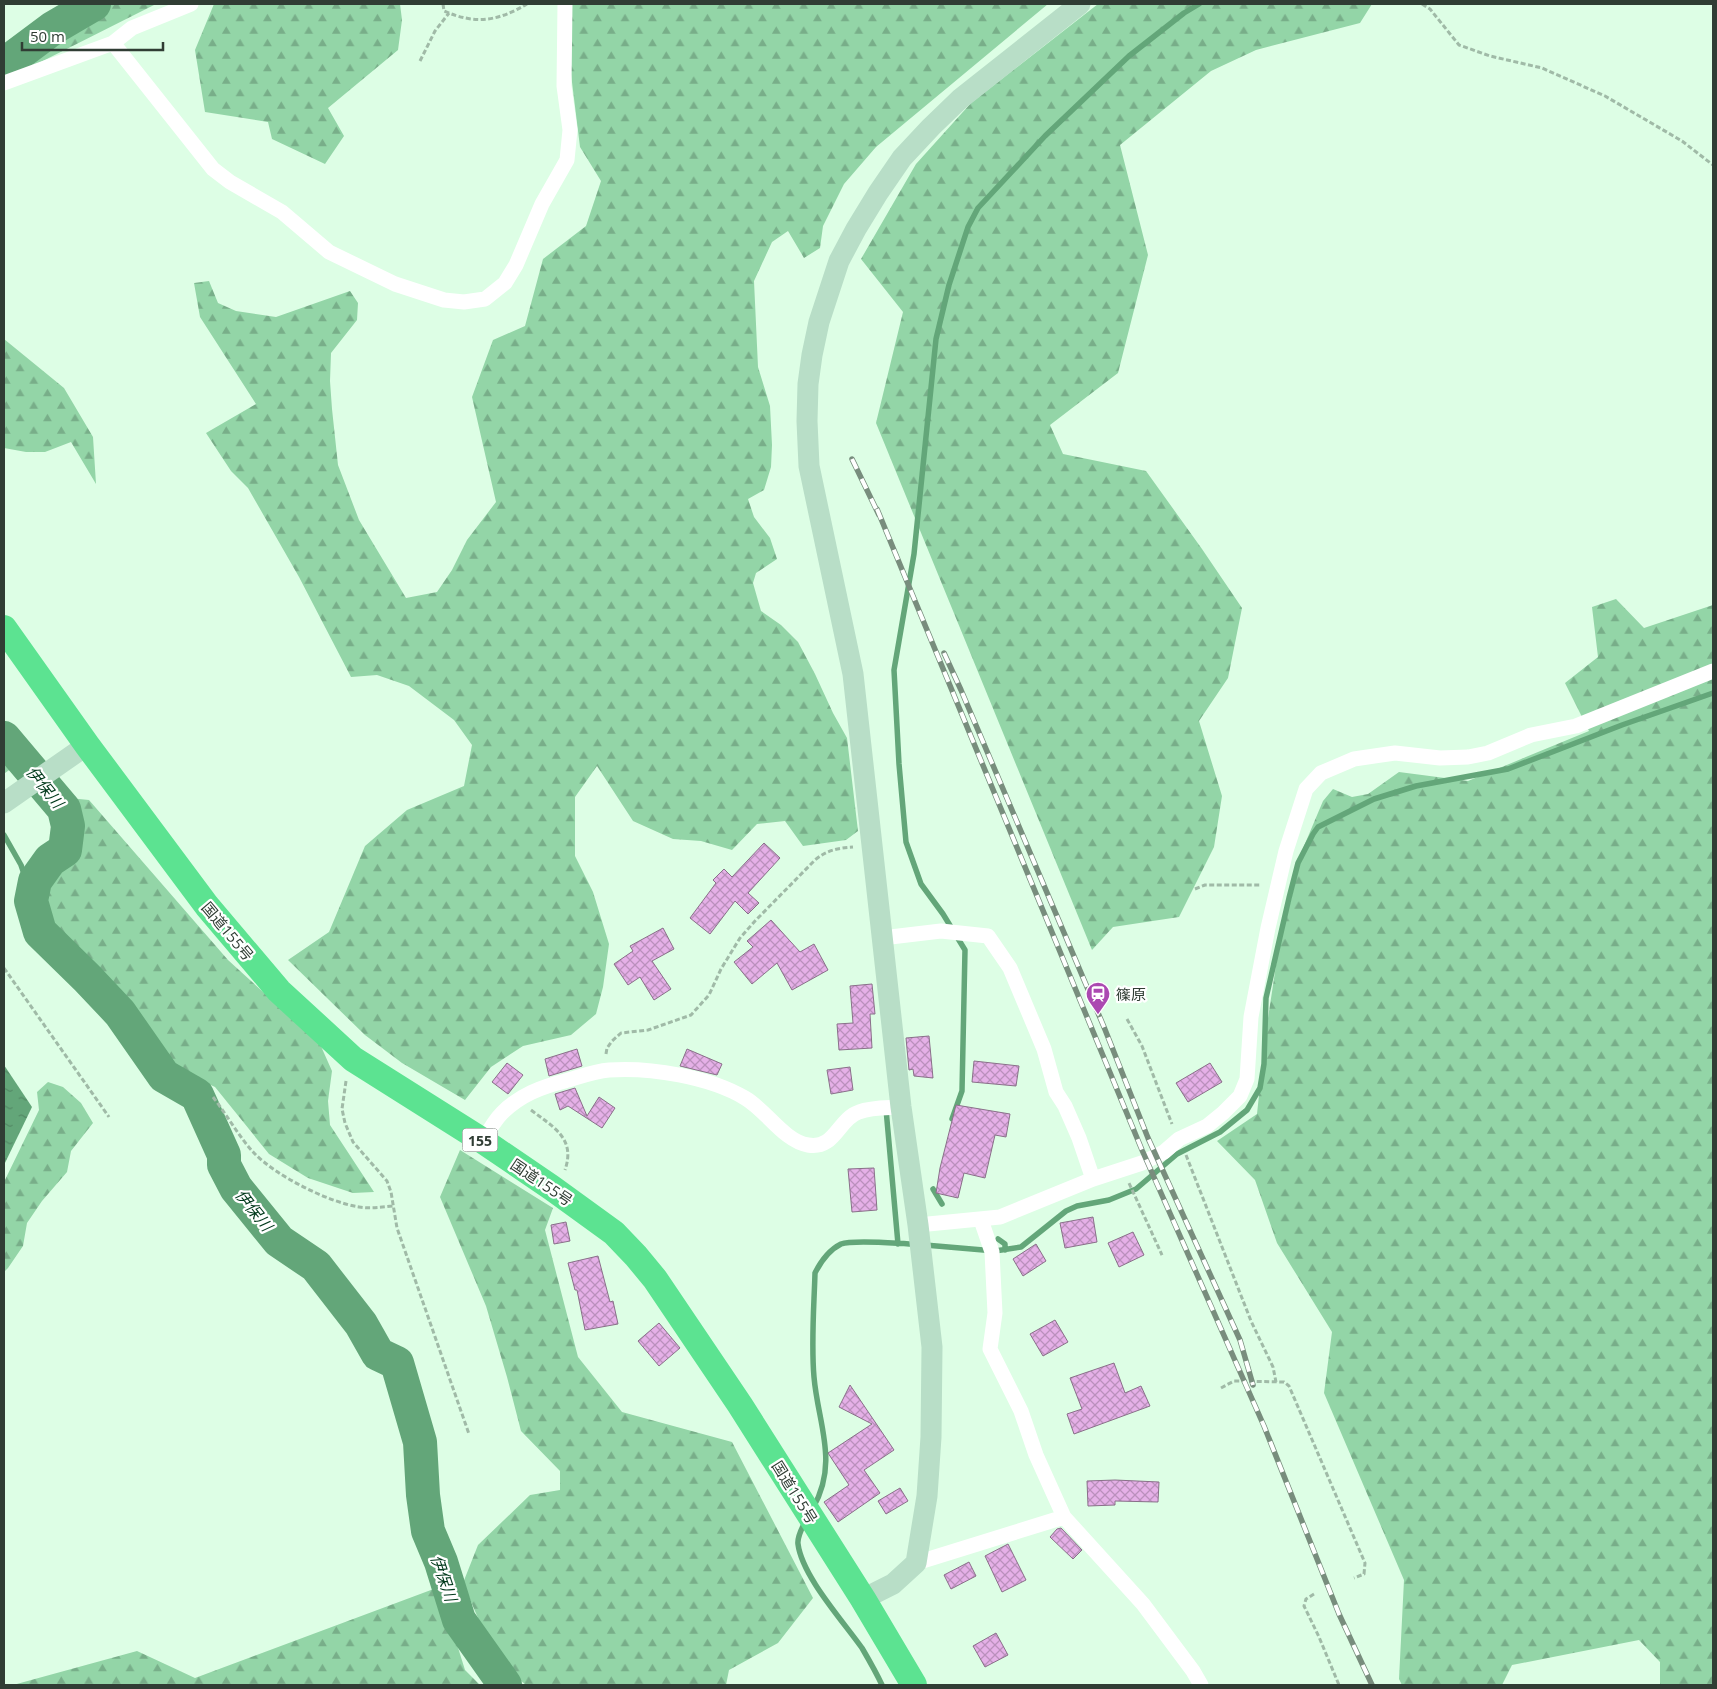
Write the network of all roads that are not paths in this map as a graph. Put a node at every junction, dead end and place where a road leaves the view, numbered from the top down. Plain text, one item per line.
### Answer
1 (191, 4) edge
2 (565, 4) edge
3 (1080, 4) edge
4 (114, 43) junction
5 (4, 83) edge
6 (8, 642) edge
7 (1713, 671) edge
8 (86, 745) junction
9 (4, 803) edge
10 (882, 938) junction
11 (900, 1107) junction
12 (483, 1141) junction
13 (1093, 1179) junction
14 (981, 1220) junction
15 (918, 1225) junction
16 (1064, 1517) junction
17 (916, 1563) junction
18 (863, 1599) junction
19 (914, 1685) edge
20 (1201, 1685) edge

1 - 4 street
2 - 4 street
3 - 10 street
4 - 5 street
6 - 8 highway, 国道155号 / 155
7 - 13 street
8 - 9 street
8 - 12 highway, 国道155号 / 155
10 - 11 street
10 - 13 street
11 - 12 street
11 - 15 street
12 - 18 highway, 国道155号 / 155
13 - 14 street
14 - 15 street
14 - 16 street
15 - 17 street
16 - 17 street
16 - 20 street
17 - 18 street
18 - 19 highway, 国道155号 / 155

